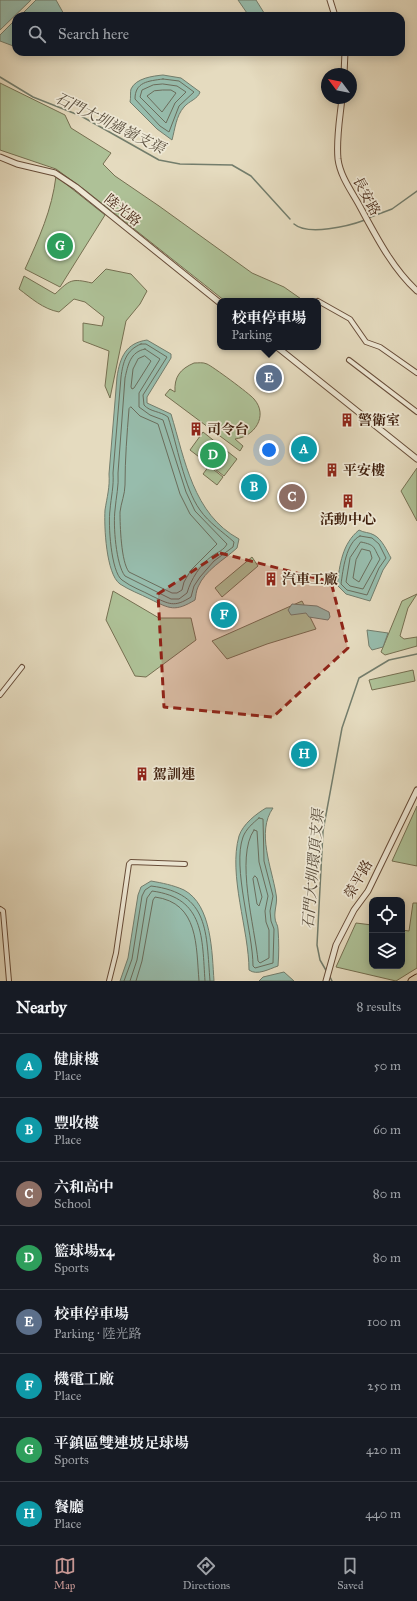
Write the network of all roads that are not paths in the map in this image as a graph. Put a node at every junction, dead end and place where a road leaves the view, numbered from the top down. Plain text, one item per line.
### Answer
1 (330, 0) edge
2 (334, 12) edge
3 (345, 56) edge
4 (344, 68) edge
5 (341, 104) edge
6 (0, 157) edge
7 (417, 291) edge
8 (217, 301) edge
9 (321, 303) edge
10 (281, 350) edge
11 (349, 360) dead end
12 (417, 373) edge
13 (417, 412) edge
14 (417, 459) edge
15 (22, 668) dead end
16 (0, 695) edge
17 (417, 790) edge
18 (185, 864) dead end
19 (0, 909) edge
20 (327, 977) edge
21 (417, 978) edge
22 (9, 981) edge
23 (109, 981) edge
24 (412, 981) edge

1 - 2 street
3 - 4 street
5 - 7 street, 長安路
6 - 8 street, 陸光路
9 - 12 street
10 - 14 street
11 - 13 street
15 - 16 street
17 - 20 street, 榮平路
18 - 23 street
19 - 22 street
21 - 24 main road

